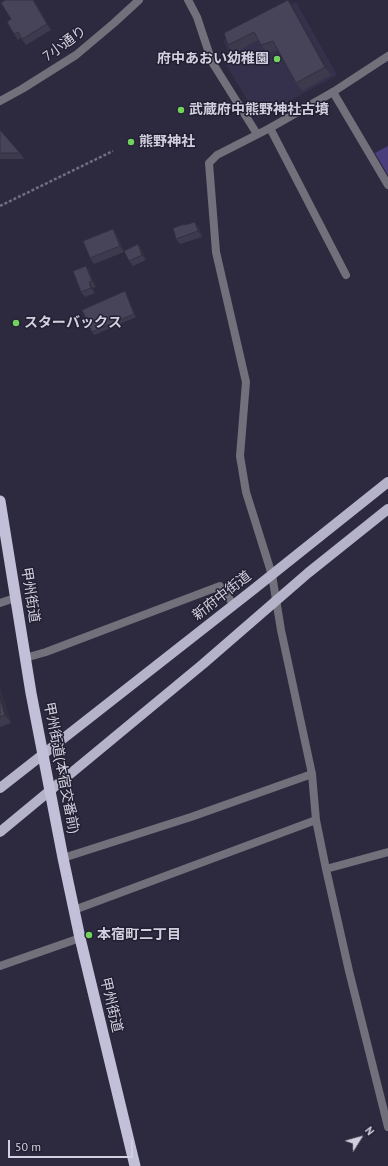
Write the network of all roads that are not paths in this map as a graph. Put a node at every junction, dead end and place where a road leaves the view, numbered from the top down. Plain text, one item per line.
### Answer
1 (139, 0) edge
2 (188, 0) edge
3 (388, 56) edge
4 (333, 92) junction
5 (0, 101) edge
6 (270, 128) junction
7 (257, 134) junction
8 (388, 185) edge
9 (346, 275) dead end
10 (388, 482) edge
11 (0, 501) edge
12 (388, 509) edge
13 (272, 575) junction
14 (15, 598) junction
15 (276, 601) junction
16 (0, 603) edge
17 (234, 605) junction
18 (25, 658) junction
19 (31, 693) joint
20 (43, 754) junction
21 (312, 774) junction
22 (0, 788) edge
23 (50, 789) junction
24 (316, 820) junction
25 (4, 828) edge
26 (388, 852) edge
27 (62, 853) junction
28 (326, 869) junction
29 (74, 910) junction
30 (80, 938) junction
31 (0, 966) edge
32 (388, 1127) edge
33 (136, 1166) edge

1 - 5 street, 7小通り
2 - 7 street
3 - 4 street
4 - 6 street
4 - 8 street
6 - 7 street
6 - 9 street
7 - 13 street
10 - 13 main road, 新府中街道
11 - 14 highway, 甲州街道
12 - 15 main road
13 - 15 street
13 - 17 main road, 新府中街道
14 - 16 street
14 - 18 highway, 甲州街道
15 - 21 street
15 - 23 main road
17 - 18 street
17 - 20 main road, 新府中街道
18 - 19 highway, 甲州街道
19 - 20 highway, 甲州街道(本宿交番前)
20 - 22 main road, 新府中街道
20 - 23 highway, 甲州街道(本宿交番前)
21 - 24 street
21 - 27 street
23 - 25 main road
23 - 27 highway, 甲州街道(本宿交番前)
24 - 28 street
24 - 29 street
26 - 28 street
27 - 29 highway, 甲州街道
28 - 32 street
29 - 30 highway, 甲州街道
30 - 31 street
30 - 33 highway, 甲州街道

